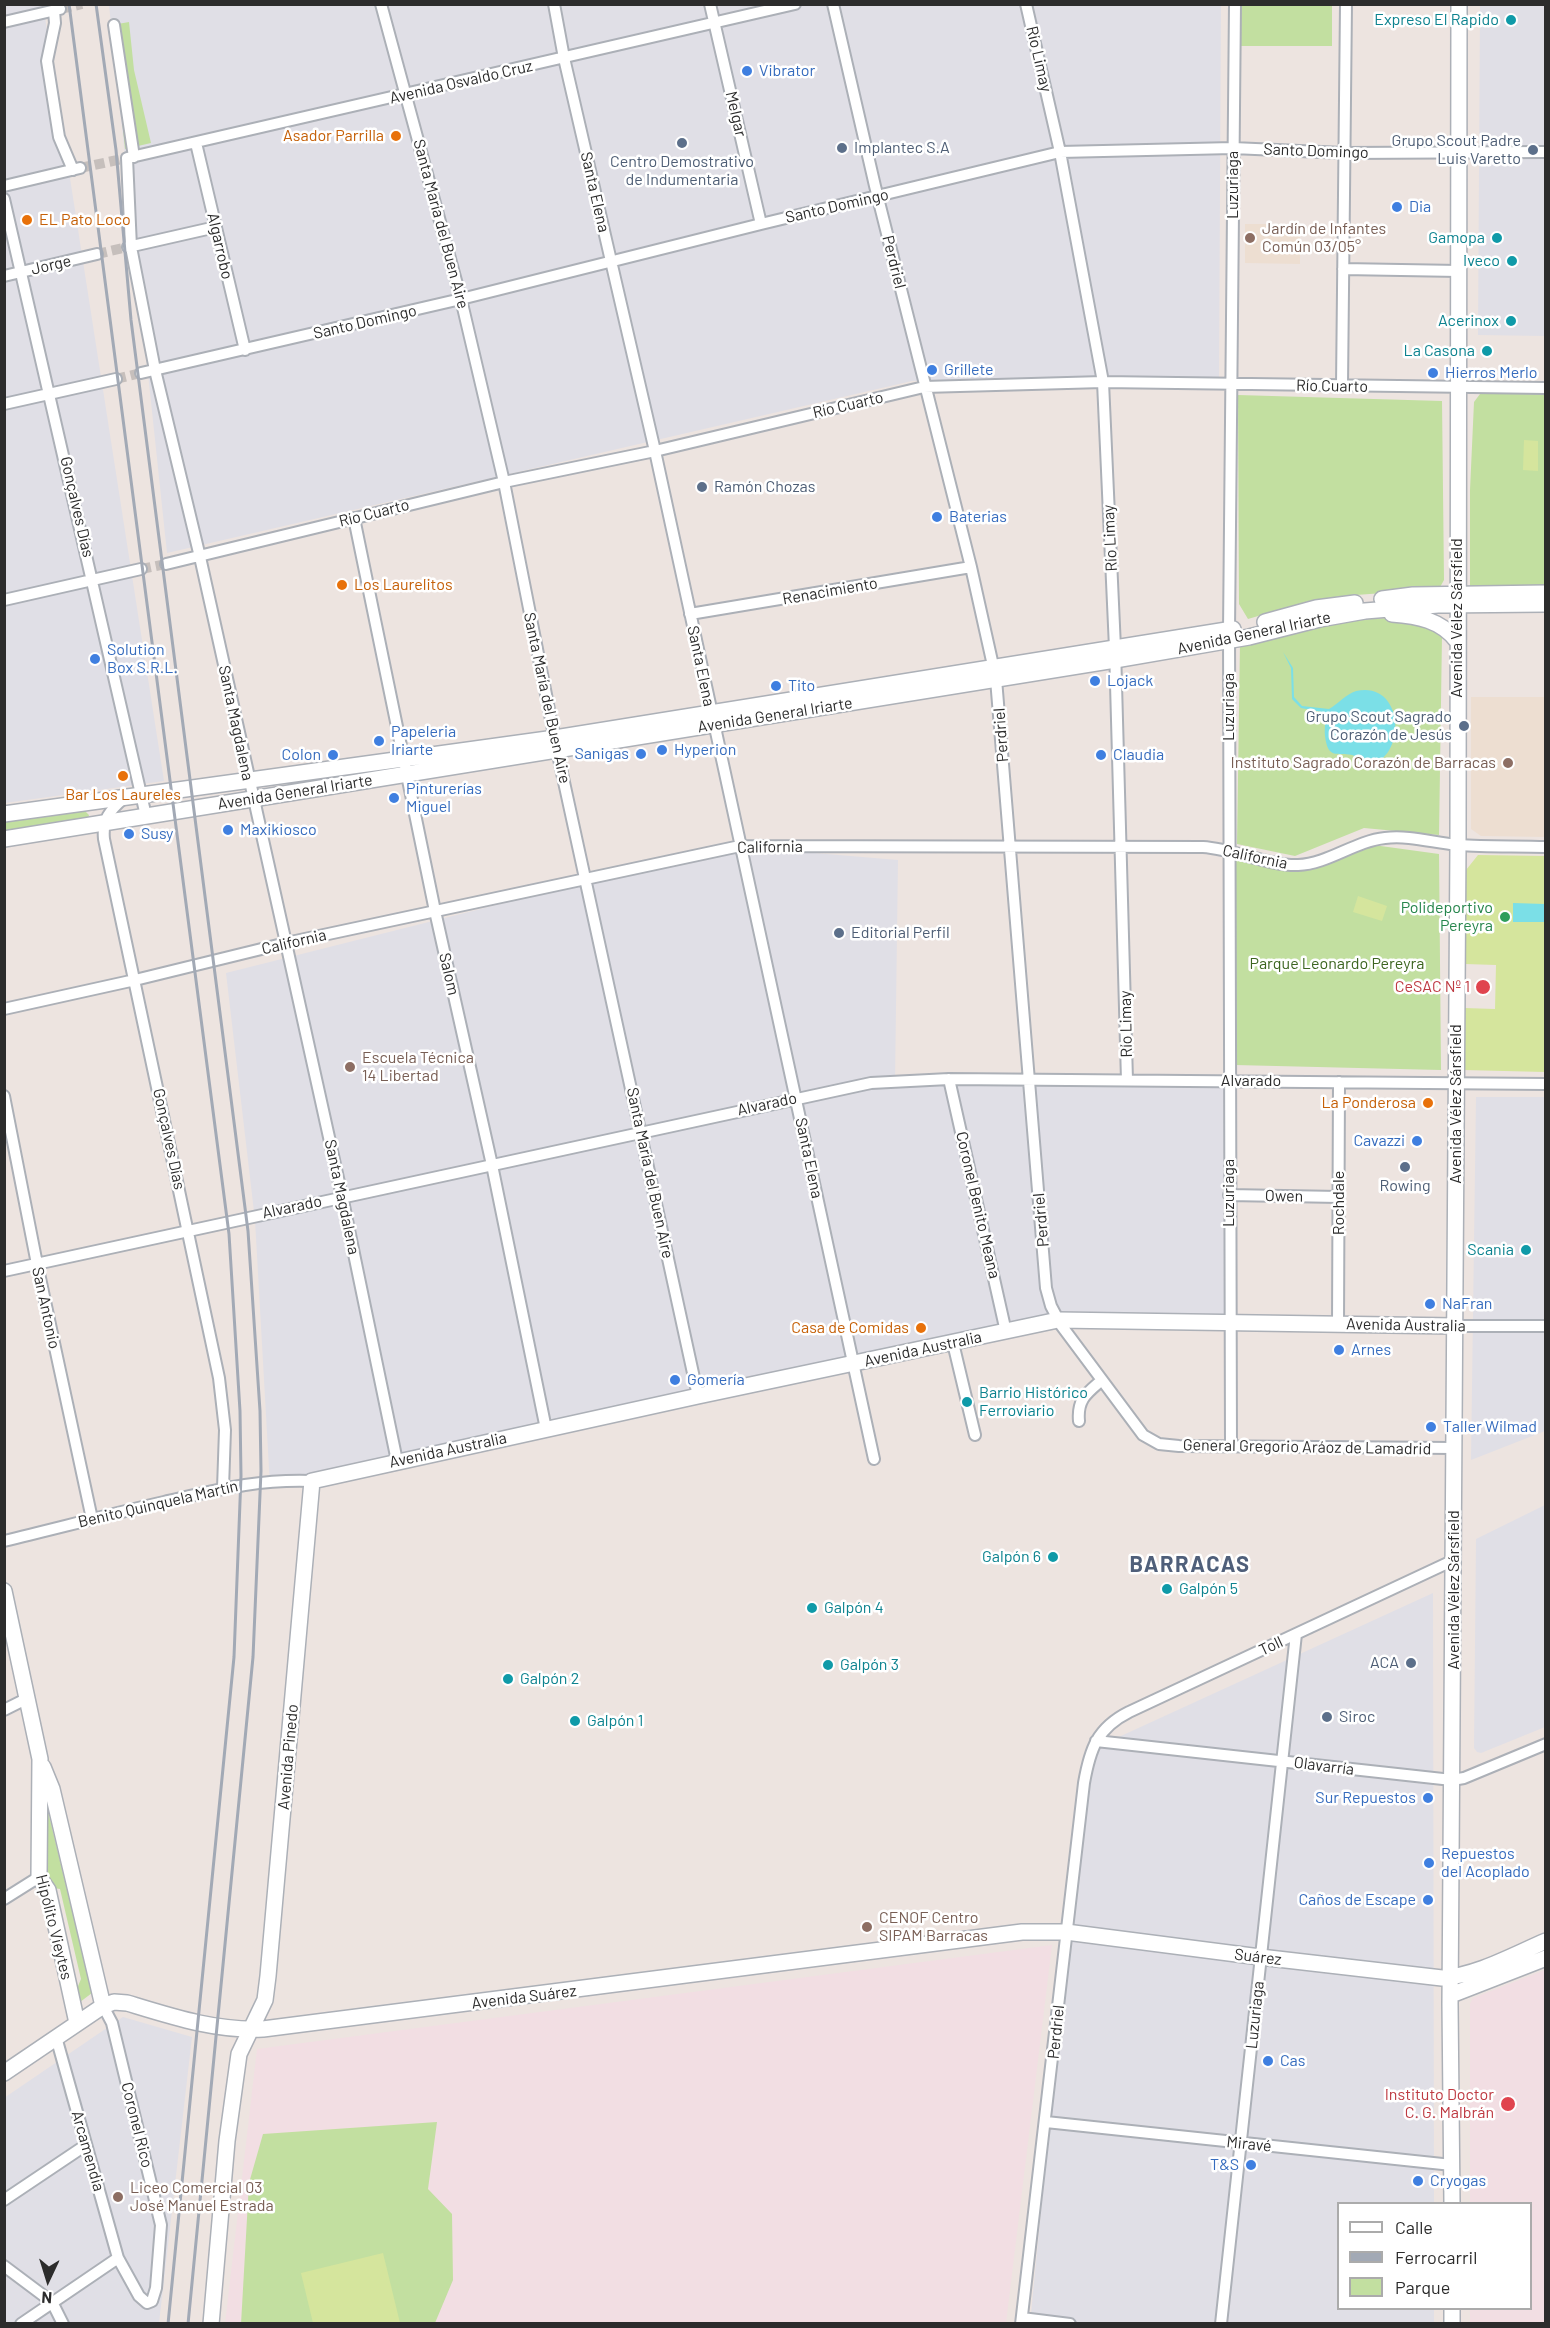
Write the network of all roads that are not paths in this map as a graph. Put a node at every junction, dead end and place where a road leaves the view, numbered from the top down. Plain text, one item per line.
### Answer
1 (381, 4) edge
2 (554, 4) edge
3 (710, 4) edge
4 (795, 4) edge
5 (833, 4) edge
6 (1026, 4) edge
7 (1235, 4) edge
8 (1346, 4) edge
9 (1459, 4) edge
10 (4, 22) edge
11 (714, 23) junction
12 (114, 25) dead end
13 (564, 58) junction
14 (406, 96) junction
15 (196, 143) junction
16 (1233, 148) junction
17 (1060, 152) junction
18 (1545, 152) edge
19 (1344, 153) junction
20 (1460, 153) junction
21 (130, 158) junction
22 (4, 186) edge
23 (878, 196) junction
24 (4, 199) edge
25 (761, 224) junction
26 (216, 227) junction
27 (130, 247) junction
28 (97, 254) tunnel mouth
29 (611, 263) junction
30 (1343, 269) junction
31 (1459, 271) junction
32 (21, 272) junction
33 (4, 276) edge
34 (461, 299) junction
35 (245, 350) junction
36 (155, 370) junction
37 (141, 373) tunnel mouth
38 (116, 379) tunnel mouth
39 (1103, 382) junction
40 (1233, 385) junction
41 (1342, 385) junction
42 (924, 387) junction
43 (1458, 388) junction
44 (1545, 388) edge
45 (50, 393) junction
46 (4, 404) edge
47 (655, 451) junction
48 (504, 482) junction
49 (354, 518) junction
50 (200, 557) junction
51 (166, 564) tunnel mouth
52 (971, 567) junction
53 (141, 569) tunnel mouth
54 (93, 580) junction
55 (1545, 593) edge
56 (1457, 599) junction
57 (4, 600) edge
58 (1545, 604) edge
59 (1350, 613) junction
60 (690, 615) junction
61 (1229, 635) junction
62 (1457, 641) junction
63 (1115, 654) junction
64 (995, 673) junction
65 (713, 719) junction
66 (556, 744) junction
67 (406, 766) junction
68 (249, 780) junction
69 (142, 796) junction
70 (253, 798) junction
71 (123, 799) junction
72 (4, 814) edge
73 (146, 816) junction
74 (104, 825) junction
75 (4, 839) edge
76 (1458, 845) junction
77 (740, 846) junction
78 (1009, 847) junction
79 (1122, 847) junction
80 (1545, 847) edge
81 (1229, 850) junction
82 (586, 877) junction
83 (435, 911) junction
84 (286, 943) junction
85 (135, 980) junction
86 (4, 1009) edge
87 (949, 1079) junction
88 (1030, 1080) junction
89 (1128, 1080) junction
90 (1230, 1081) junction
91 (1339, 1082) junction
92 (1456, 1084) junction
93 (1545, 1084) edge
94 (4, 1096) edge
95 (796, 1098) junction
96 (641, 1131) junction
97 (492, 1165) junction
98 (1229, 1195) junction
99 (342, 1196) junction
100 (1339, 1197) junction
101 (188, 1230) junction
102 (37, 1264) junction
103 (4, 1271) edge
104 (1058, 1320) junction
105 (1229, 1322) junction
106 (1338, 1324) junction
107 (1455, 1326) junction
108 (1545, 1326) edge
109 (1006, 1332) junction
110 (953, 1343) junction
111 (853, 1363) junction
112 (1102, 1380) junction
113 (698, 1396) junction
114 (1079, 1420) dead end
115 (546, 1429) junction
116 (975, 1435) dead end
117 (1159, 1444) joint
118 (1231, 1446) junction
119 (1455, 1448) junction
120 (874, 1459) dead end
121 (397, 1461) junction
122 (312, 1481) junction
123 (224, 1488) junction
124 (92, 1519) junction
125 (4, 1542) edge
126 (1454, 1560) junction
127 (4, 1591) edge
128 (1296, 1634) junction
129 (28, 1698) junction
130 (4, 1710) edge
131 (1096, 1741) junction
132 (1545, 1743) edge
133 (40, 1759) junction
134 (1282, 1762) junction
135 (1452, 1780) junction
136 (39, 1877) junction
137 (4, 1899) edge
138 (1066, 1932) junction
139 (1545, 1941) edge
140 (1260, 1957) junction
141 (1545, 1958) edge
142 (1450, 1977) junction
143 (1450, 1995) junction
144 (103, 2006) junction
145 (77, 2023) junction
146 (251, 2030) junction
147 (56, 2037) junction
148 (4, 2073) edge
149 (1046, 2122) junction
150 (1242, 2144) junction
151 (86, 2145) junction
152 (1452, 2165) junction
153 (4, 2200) edge
154 (1452, 2202) edge
155 (118, 2258) junction
156 (4, 2266) edge
157 (139, 2296) joint
158 (52, 2302) junction
159 (1022, 2321) edge
160 (21, 2324) edge
161 (63, 2324) edge
162 (211, 2324) edge
163 (1070, 2324) edge
164 (1221, 2324) edge

1 - 14 street, Santa María del Buen Aire
2 - 13 street, Santa Elena
3 - 11 street, Melgar
4 - 11 street, Avenida Osvaldo Cruz
5 - 23 street, Perdriel
6 - 17 street, Río Limay
7 - 16 street, Luzuriaga
8 - 19 street
9 - 20 main road, Avenida Vélez Sársfield
10 - 22 street
11 - 13 street, Avenida Osvaldo Cruz
11 - 25 street, Melgar
12 - 21 street, Santa Magdalena
13 - 14 street, Avenida Osvaldo Cruz
13 - 29 street, Santa Elena
14 - 15 street, Avenida Osvaldo Cruz
14 - 34 street, Santa María del Buen Aire
15 - 21 street, Avenida Osvaldo Cruz
15 - 26 street, Algarrobo
16 - 17 street, Santo Domingo
16 - 19 street, Santo Domingo
16 - 40 street, Luzuriaga
17 - 23 street, Santo Domingo
17 - 39 street, Río Limay
18 - 20 street, Santo Domingo
19 - 20 street, Santo Domingo
19 - 30 street
20 - 31 main road, Avenida Vélez Sársfield
21 - 27 street, Santa Magdalena
23 - 25 street, Santo Domingo
23 - 42 street, Perdriel
24 - 32 street, Gonçalves Días
25 - 29 street, Santo Domingo
26 - 27 street
26 - 35 street, Algarrobo
27 - 36 street, Santa Magdalena
28 - 32 street, Jorge
29 - 34 street, Santo Domingo
29 - 47 street, Santa Elena
30 - 31 street
30 - 41 street
31 - 43 main road, Avenida Vélez Sársfield
32 - 33 street, Jorge
32 - 45 street, Gonçalves Días
34 - 35 street, Santo Domingo
34 - 48 street, Santa María del Buen Aire
35 - 36 street, Santo Domingo
36 - 37 street, Santo Domingo
36 - 50 street, Santa Magdalena
38 - 45 street
39 - 40 street, Río Cuarto
39 - 42 street, Río Cuarto
39 - 63 street, Río Limay
40 - 41 street, Río Cuarto
40 - 61 street, Luzuriaga
41 - 43 street, Río Cuarto
42 - 47 street, Río Cuarto
42 - 52 street, Perdriel
43 - 44 street, Río Cuarto
43 - 56 main road, Avenida Vélez Sársfield
45 - 46 street
45 - 54 street, Gonçalves Días
47 - 48 street, Río Cuarto
47 - 60 street, Santa Elena
48 - 49 street, Río Cuarto
48 - 66 street, Santa María del Buen Aire
49 - 50 street, Río Cuarto
49 - 67 street, Salom
50 - 51 street, Río Cuarto
50 - 68 street, Santa Magdalena
52 - 60 street, Renacimiento
52 - 64 street, Perdriel
53 - 54 street
54 - 57 street
54 - 69 street, Gonçalves Días
55 - 56 main road, Avenida General Iriarte
56 - 58 main road, Avenida General Iriarte
56 - 59 main road, Avenida General Iriarte
56 - 61 main road, Avenida General Iriarte
56 - 62 main road, Avenida Vélez Sársfield
59 - 61 main road, Avenida General Iriarte
59 - 62 main road
60 - 65 street, Santa Elena
61 - 63 main road, Avenida General Iriarte
61 - 81 street, Luzuriaga
62 - 76 main road, Avenida Vélez Sársfield
63 - 64 main road, Avenida General Iriarte
63 - 79 street, Río Limay
64 - 65 main road, Avenida General Iriarte
64 - 78 street, Perdriel
65 - 66 main road, Avenida General Iriarte
65 - 77 street, Santa Elena
66 - 67 main road, Avenida General Iriarte
66 - 82 street, Santa María del Buen Aire
67 - 68 main road, Avenida General Iriarte
67 - 70 main road, Avenida General Iriarte
67 - 83 street, Salom
68 - 69 main road, Avenida General Iriarte
68 - 70 street, Santa Magdalena
69 - 71 main road, Avenida General Iriarte
69 - 73 street, Gonçalves Días
70 - 73 main road, Avenida General Iriarte
70 - 84 street, Santa Magdalena
71 - 72 main road, Avenida General Iriarte
71 - 74 street
73 - 74 main road, Avenida General Iriarte
74 - 75 main road, Avenida General Iriarte
74 - 85 street, Gonçalves Días
76 - 80 street, California
76 - 81 street, California
76 - 92 main road, Avenida Vélez Sársfield
77 - 78 street, California
77 - 82 street, California
77 - 95 street, Santa Elena
78 - 79 street, California
78 - 88 street, Perdriel
79 - 81 street, California
79 - 89 street, Río Limay
81 - 90 street, Luzuriaga
82 - 83 street, California
82 - 96 street, Santa María del Buen Aire
83 - 84 street, California
83 - 97 street, Salom
84 - 85 street, California
84 - 99 street, Santa Magdalena
85 - 86 street, California
85 - 101 street, Gonçalves Días
87 - 88 street, Alvarado
87 - 95 street, Alvarado
87 - 109 street, Coronel Benito Meana
88 - 89 street, Alvarado
88 - 104 street, Perdriel
89 - 90 street, Alvarado
90 - 91 street, Alvarado
90 - 98 street, Luzuriaga
91 - 92 street, Alvarado
91 - 100 street, Rochdale
92 - 93 street, Alvarado
92 - 107 main road, Avenida Vélez Sársfield
94 - 102 street, San Antonio
95 - 96 street, Alvarado
95 - 111 street, Santa Elena
96 - 97 street, Alvarado
96 - 113 street, Santa María del Buen Aire
97 - 99 street, Alvarado
97 - 115 street, Salom
98 - 100 street, Owen
98 - 105 street, Luzuriaga
99 - 101 street, Alvarado
99 - 121 street, Santa Magdalena
100 - 106 street, Rochdale
101 - 102 street, Alvarado
101 - 123 street, Gonçalves Días
102 - 103 street, Alvarado
102 - 124 street, San Antonio
104 - 105 main road, Avenida Australia
104 - 109 main road, Avenida Australia
104 - 112 street, Perdriel
105 - 106 main road, Avenida Australia
105 - 118 street, Luzuriaga
106 - 107 main road, Avenida Australia
107 - 108 street, Avenida Australia
107 - 119 main road, Avenida Vélez Sársfield
109 - 110 main road, Avenida Australia
110 - 111 main road, Avenida Australia
110 - 116 street
111 - 113 main road, Avenida Australia
111 - 120 street, Santa Elena
112 - 114 street
112 - 117 street, Perdriel
113 - 115 main road, Avenida Australia
115 - 121 main road, Avenida Australia
117 - 118 street, General Gregorio Aráoz de Lamadrid
118 - 119 street, General Gregorio Aráoz de Lamadrid
119 - 126 main road, Avenida Vélez Sársfield
121 - 122 main road, Avenida Australia
122 - 123 street, Benito Quinquela Martín
122 - 146 main road, Avenida Pinedo
123 - 124 street, Benito Quinquela Martín
124 - 125 street, Benito Quinquela Martín
126 - 128 street, Toll
126 - 135 main road, Avenida Vélez Sársfield
127 - 129 main road, Hipólito Vieytes
128 - 131 street, Toll
128 - 134 street, Luzuriaga
129 - 130 street
129 - 133 main road, Hipólito Vieytes
131 - 134 street, Olavarría
131 - 138 street, Perdriel
132 - 135 street, Olavarría
133 - 136 main road, Hipólito Vieytes
133 - 144 main road, Hipólito Vieytes
134 - 135 street, Olavarría
134 - 140 street, Luzuriaga
135 - 142 main road, Avenida Vélez Sársfield
136 - 137 street
136 - 145 main road, Hipólito Vieytes
138 - 140 main road, Suárez
138 - 146 main road, Avenida Suárez
138 - 149 street, Perdriel
139 - 142 main road
140 - 142 main road, Suárez
140 - 150 street, Luzuriaga
141 - 143 main road
142 - 143 main road, Avenida Vélez Sársfield
143 - 152 main road, Avenida Vélez Sársfield
144 - 145 main road
144 - 146 main road, Avenida Suárez
144 - 157 street, Coronel Rico
145 - 147 main road
146 - 162 main road, Avenida Pinedo
147 - 148 main road
147 - 151 street, Arcamendia
149 - 150 street, Miravé
149 - 159 street, Perdriel
150 - 152 street, Miravé
150 - 164 street, Luzuriaga
151 - 153 street
151 - 155 street, Arcamendia
152 - 154 main road, Avenida Vélez Sársfield
155 - 157 street, Arcamendia
155 - 158 street
156 - 158 street
158 - 160 street
158 - 161 street
159 - 163 street

